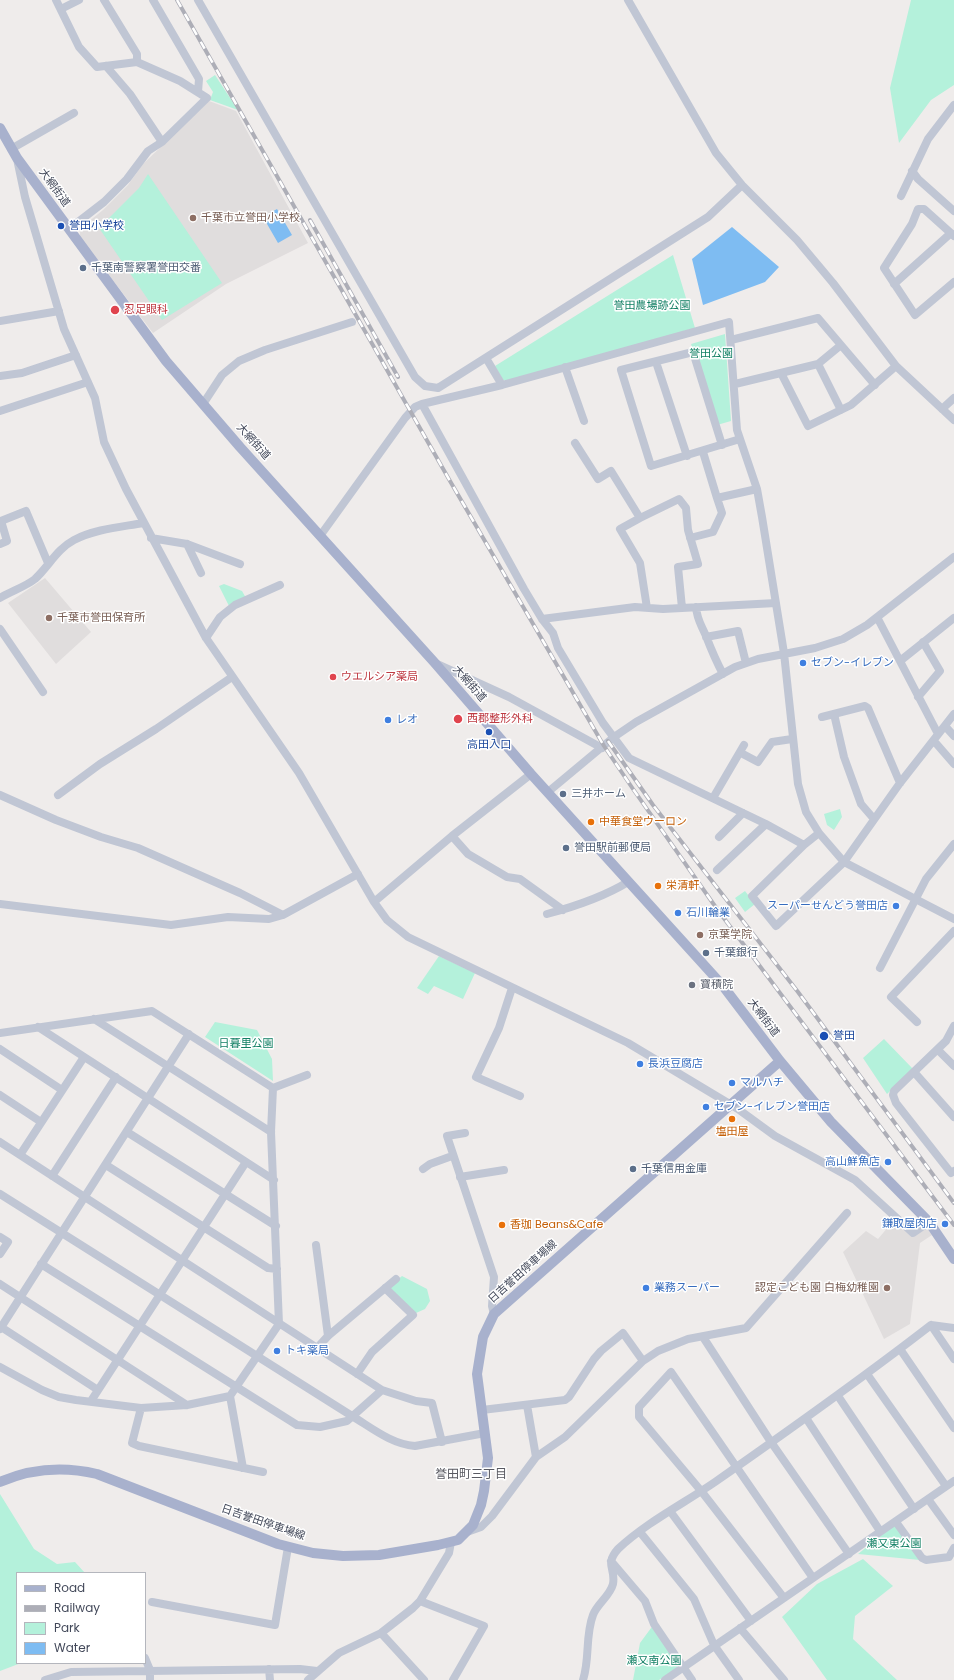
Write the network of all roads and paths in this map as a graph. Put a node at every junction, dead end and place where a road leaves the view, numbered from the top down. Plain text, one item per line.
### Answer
1 (56, 0) edge
2 (79, 0) edge
3 (104, 0) edge
4 (153, 0) edge
5 (198, 0) edge
6 (628, 0) edge
7 (61, 9) junction
8 (137, 62) junction
9 (106, 66) junction
10 (198, 92) junction
11 (954, 105) edge
12 (74, 113) dead end
13 (0, 128) edge
14 (162, 142) junction
15 (11, 149) junction
16 (17, 158) junction
17 (912, 171) junction
18 (742, 185) junction
19 (900, 196) dead end
20 (954, 211) edge
21 (69, 230) junction
22 (952, 234) edge
23 (894, 284) junction
24 (953, 285) edge
25 (59, 311) junction
26 (0, 321) edge
27 (352, 322) dead end
28 (731, 340) junction
29 (841, 345) junction
30 (76, 355) junction
31 (486, 358) junction
32 (656, 362) junction
33 (818, 364) junction
34 (896, 366) junction
35 (565, 367) junction
36 (781, 373) junction
37 (0, 376) edge
38 (88, 382) junction
39 (735, 384) junction
40 (502, 385) junction
41 (874, 385) junction
42 (954, 398) edge
43 (203, 404) junction
44 (422, 404) junction
45 (942, 409) junction
46 (841, 410) junction
47 (0, 411) edge
48 (954, 420) edge
49 (584, 421) dead end
50 (740, 439) junction
51 (575, 443) dead end
52 (722, 445) junction
53 (703, 452) junction
54 (686, 456) junction
55 (756, 489) junction
56 (717, 498) junction
57 (640, 518) junction
58 (143, 523) junction
59 (320, 536) junction
60 (151, 538) junction
61 (690, 538) junction
62 (0, 544) edge
63 (187, 544) junction
64 (954, 557) edge
65 (48, 563) junction
66 (240, 564) dead end
67 (200, 573) dead end
68 (280, 585) dead end
69 (0, 598) edge
70 (776, 603) junction
71 (696, 606) junction
72 (647, 608) junction
73 (682, 608) junction
74 (876, 618) junction
75 (954, 618) edge
76 (542, 619) junction
77 (0, 629) edge
78 (706, 637) junction
79 (206, 638) junction
80 (923, 642) junction
81 (784, 653) junction
82 (900, 661) junction
83 (434, 662) junction
84 (746, 663) junction
85 (723, 674) junction
86 (232, 676) junction
87 (43, 692) dead end
88 (918, 697) junction
89 (834, 714) junction
90 (954, 714) edge
91 (822, 717) dead end
92 (945, 726) junction
93 (954, 736) edge
94 (614, 737) junction
95 (792, 738) junction
96 (936, 738) junction
97 (602, 748) junction
98 (954, 764) edge
99 (531, 774) junction
100 (900, 783) junction
101 (548, 792) junction
102 (0, 794) edge
103 (58, 795) dead end
104 (713, 798) junction
105 (743, 813) junction
106 (874, 819) junction
107 (766, 824) junction
108 (819, 834) junction
109 (452, 836) junction
110 (719, 837) dead end
111 (954, 844) edge
112 (804, 845) junction
113 (844, 862) junction
114 (717, 870) dead end
115 (358, 874) junction
116 (628, 882) junction
117 (916, 898) junction
118 (374, 902) junction
119 (0, 904) edge
120 (563, 910) junction
121 (282, 914) junction
122 (547, 914) dead end
123 (954, 919) edge
124 (954, 931) edge
125 (880, 968) dead end
126 (512, 988) junction
127 (94, 1019) junction
128 (917, 1022) dead end
129 (38, 1027) junction
130 (954, 1028) edge
131 (0, 1033) edge
132 (189, 1034) junction
133 (0, 1049) edge
134 (938, 1050) junction
135 (84, 1057) junction
136 (780, 1061) junction
137 (169, 1066) junction
138 (954, 1066) edge
139 (914, 1072) junction
140 (306, 1075) dead end
141 (116, 1077) junction
142 (273, 1088) junction
143 (62, 1090) junction
144 (0, 1095) edge
145 (520, 1096) dead end
146 (148, 1098) junction
147 (729, 1105) junction
148 (954, 1118) edge
149 (41, 1122) junction
150 (127, 1132) junction
151 (271, 1132) junction
152 (465, 1132) dead end
153 (0, 1142) edge
154 (20, 1155) junction
155 (452, 1156) junction
156 (246, 1162) junction
157 (106, 1165) junction
158 (423, 1169) dead end
159 (504, 1170) dead end
160 (954, 1170) edge
161 (52, 1176) junction
162 (460, 1177) junction
163 (274, 1180) junction
164 (0, 1194) edge
165 (226, 1194) junction
166 (84, 1197) junction
167 (847, 1213) dead end
168 (929, 1222) junction
169 (276, 1226) junction
170 (204, 1227) junction
171 (62, 1232) junction
172 (0, 1237) edge
173 (316, 1245) dead end
174 (0, 1254) edge
175 (954, 1259) edge
176 (182, 1261) junction
177 (42, 1264) junction
178 (277, 1269) junction
179 (396, 1279) dead end
180 (0, 1284) edge
181 (385, 1288) junction
182 (160, 1294) junction
183 (20, 1297) junction
184 (494, 1314) junction
185 (279, 1324) junction
186 (931, 1325) junction
187 (140, 1326) junction
188 (0, 1328) edge
189 (954, 1328) edge
190 (328, 1336) junction
191 (703, 1337) junction
192 (317, 1348) junction
193 (900, 1349) junction
194 (257, 1356) junction
195 (954, 1359) edge
196 (118, 1360) junction
197 (643, 1361) junction
198 (0, 1367) edge
199 (357, 1374) junction
200 (867, 1374) junction
201 (237, 1388) junction
202 (98, 1390) junction
203 (382, 1390) junction
204 (230, 1396) junction
205 (838, 1396) junction
206 (91, 1401) junction
207 (187, 1405) junction
208 (527, 1405) junction
209 (141, 1408) junction
210 (482, 1410) junction
211 (352, 1416) junction
212 (806, 1418) junction
213 (954, 1428) edge
214 (485, 1433) junction
215 (442, 1442) junction
216 (771, 1442) junction
217 (536, 1457) junction
218 (737, 1467) junction
219 (243, 1468) junction
220 (263, 1472) dead end
221 (954, 1481) edge
222 (0, 1482) edge
223 (946, 1486) junction
224 (702, 1492) junction
225 (928, 1499) junction
226 (914, 1509) junction
227 (670, 1511) junction
228 (896, 1522) junction
229 (880, 1531) junction
230 (467, 1532) junction
231 (640, 1532) junction
232 (954, 1535) edge
233 (451, 1542) junction
234 (288, 1547) junction
235 (954, 1548) edge
236 (849, 1554) junction
237 (610, 1560) junction
238 (813, 1578) junction
239 (784, 1598) junction
240 (420, 1601) junction
241 (152, 1602) dead end
242 (751, 1621) junction
243 (740, 1628) junction
244 (380, 1633) junction
245 (714, 1645) junction
246 (146, 1660) edge
247 (683, 1668) junction
248 (269, 1669) junction
249 (150, 1670) junction
250 (317, 1671) junction
251 (45, 1680) edge
252 (150, 1680) edge
253 (270, 1680) edge
254 (308, 1680) edge
255 (424, 1680) edge
256 (453, 1680) edge
257 (583, 1680) edge
258 (665, 1680) edge
259 (692, 1680) edge
260 (739, 1680) edge
261 (784, 1680) edge

1 - 7 street
2 - 7 street
3 - 8 street
4 - 10 street
5 - 31 street
6 - 18 street
7 - 9 street
8 - 9 street
8 - 10 street
9 - 14 street
10 - 14 street
11 - 17 street
12 - 15 street
13 - 15 main road, 大網街道
14 - 21 street
15 - 16 main road, 大網街道
16 - 21 main road, 大網街道
16 - 25 street
17 - 19 street
17 - 20 street
18 - 31 street
18 - 34 street
21 - 43 main road, 大網街道
22 - 23 street
22 - 23 street
23 - 24 street
25 - 26 street
25 - 30 street
27 - 43 street
28 - 29 street
28 - 35 street
28 - 39 street
29 - 33 street
29 - 41 street
30 - 37 street
30 - 38 street
31 - 40 street
32 - 52 street
32 - 54 street
32 - 54 street
33 - 36 street
33 - 46 street
34 - 41 street
34 - 45 street
35 - 40 street
35 - 49 street
36 - 39 street
36 - 46 street
38 - 47 street
38 - 58 street
39 - 50 street
40 - 44 street
41 - 46 street
42 - 45 street
43 - 59 main road, 大網街道
44 - 59 street
44 - 76 street
45 - 48 street
50 - 52 street
50 - 55 street
51 - 57 street
52 - 53 street
53 - 54 street
53 - 56 street
55 - 56 street
55 - 70 street
56 - 61 street
57 - 61 street
57 - 72 street
58 - 60 street
58 - 65 street
59 - 83 main road, 大網街道
60 - 63 street
60 - 79 street
61 - 73 street
62 - 65 street
63 - 66 street
63 - 67 street
64 - 74 street
65 - 69 street
68 - 79 street
70 - 71 street
70 - 81 street
71 - 73 street
71 - 78 street
72 - 73 street
72 - 76 street
74 - 81 street
74 - 82 street
75 - 80 street
76 - 94 street
77 - 87 street
78 - 84 street
78 - 85 street
79 - 86 street
80 - 82 street
80 - 88 street
81 - 84 street
81 - 95 street
82 - 88 street
83 - 97 street
83 - 99 main road, 大網街道
84 - 85 street
85 - 94 street
86 - 103 street
86 - 115 street
88 - 96 street
89 - 91 street
89 - 100 street
89 - 106 street
90 - 92 street
92 - 93 street
92 - 96 street
94 - 97 street
94 - 104 street
95 - 104 street
95 - 108 street
96 - 98 street
96 - 100 street
97 - 101 street
99 - 101 main road, 大網街道
99 - 109 street
100 - 106 street
101 - 116 main road, 大網街道
102 - 121 street
104 - 105 street
105 - 107 street
105 - 110 street
106 - 113 street
107 - 112 street
107 - 114 street
108 - 112 street
108 - 113 street
109 - 118 street
109 - 120 street
111 - 117 street
112 - 113 street
113 - 117 street
115 - 118 street
115 - 121 street
116 - 120 street
116 - 136 main road, 大網街道
117 - 123 street
117 - 125 street
118 - 126 street
119 - 121 street
120 - 122 street
124 - 128 street
126 - 145 street
126 - 147 street
127 - 129 street
127 - 132 street
127 - 137 street
129 - 131 street
129 - 135 street
130 - 134 street
132 - 137 street
132 - 142 street
133 - 143 street
134 - 138 street
134 - 139 street
135 - 141 street
135 - 143 street
136 - 147 main road, 日吉誉田停車場線
136 - 168 main road, 大網街道
137 - 146 street
137 - 151 street
139 - 148 street
139 - 160 street
140 - 142 street
141 - 146 street
141 - 161 street
142 - 151 street
143 - 149 street
144 - 149 street
146 - 150 street
146 - 156 street
147 - 168 street
147 - 184 main road, 日吉誉田停車場線
149 - 154 street
150 - 157 street
150 - 165 street
151 - 163 street
152 - 155 street
153 - 154 street
154 - 161 street
155 - 158 street
155 - 162 street
156 - 163 street
156 - 165 street
157 - 166 street
157 - 170 street
159 - 162 street
161 - 166 street
162 - 184 street
163 - 169 street
164 - 171 street
165 - 169 street
165 - 170 street
166 - 171 street
166 - 176 street
167 - 191 street
168 - 175 main road, 大網街道
169 - 178 street
170 - 176 street
170 - 178 street
171 - 177 street
171 - 182 street
172 - 174 street
173 - 190 street
176 - 182 street
176 - 185 street
177 - 183 street
177 - 187 street
178 - 185 street
179 - 181 street
180 - 183 street
181 - 190 street
181 - 199 street
182 - 187 street
182 - 194 street
183 - 188 street
183 - 196 street
184 - 210 main road, 日吉誉田停車場線
185 - 192 street
185 - 194 street
186 - 189 street
186 - 193 street
186 - 195 street
187 - 196 street
187 - 201 street
188 - 202 street
190 - 192 street
191 - 197 street
191 - 216 street
192 - 199 street
193 - 200 street
193 - 213 street
194 - 201 street
194 - 211 street
196 - 202 street
196 - 207 street
197 - 208 street
197 - 217 street
198 - 206 street
199 - 203 street
200 - 205 street
200 - 223 street
201 - 204 street
201 - 211 street
202 - 206 street
203 - 211 street
203 - 215 street
204 - 207 street
204 - 219 street
205 - 212 street
205 - 226 street
206 - 209 street
207 - 209 street
208 - 210 street
208 - 217 street
209 - 219 street
210 - 214 main road, 日吉誉田停車場線
211 - 215 street
212 - 216 street
212 - 229 street
214 - 215 street
214 - 230 main road, 日吉誉田停車場線
216 - 218 street
216 - 236 street
217 - 230 street
218 - 224 street
218 - 224 street
218 - 238 street
219 - 220 street
221 - 223 street
222 - 234 main road, 日吉誉田停車場線
223 - 225 street
224 - 227 street
224 - 239 street
225 - 226 street
225 - 232 street
226 - 228 street
227 - 231 street
227 - 242 street
228 - 229 street
228 - 235 street
229 - 236 street
230 - 233 main road, 日吉誉田停車場線
231 - 237 street
231 - 245 street
233 - 234 main road, 日吉誉田停車場線
233 - 240 street
234 - 241 street
236 - 238 street
237 - 247 street
237 - 257 street
238 - 239 street
239 - 242 street
240 - 244 street
240 - 256 street
242 - 243 street
243 - 245 street
243 - 261 street
244 - 250 street
244 - 255 street
245 - 247 street
245 - 260 street
246 - 249 street
247 - 258 street
247 - 259 street
248 - 249 street
248 - 250 street
248 - 253 street
249 - 251 street
249 - 252 street
250 - 254 street

